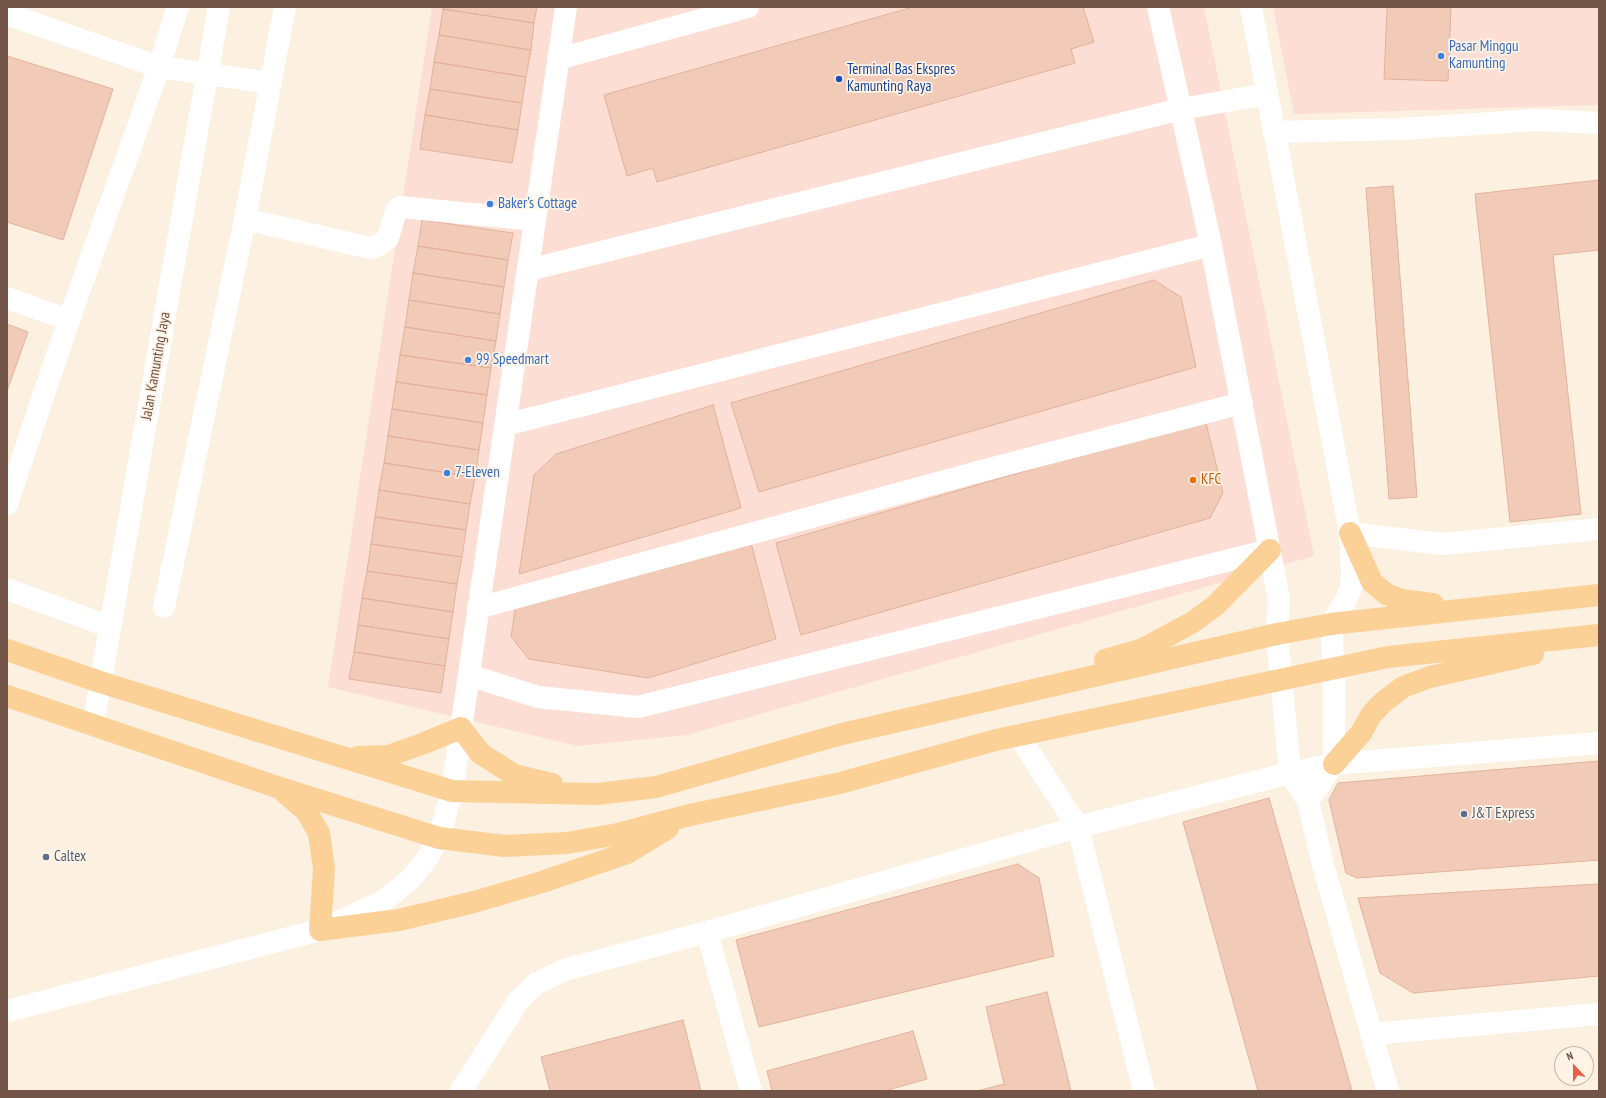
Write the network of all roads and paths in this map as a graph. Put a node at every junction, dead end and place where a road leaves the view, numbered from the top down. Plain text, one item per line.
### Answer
1 (178, 7) edge
2 (219, 7) edge
3 (285, 7) edge
4 (566, 7) edge
5 (748, 7) edge
6 (1158, 7) edge
7 (1251, 7) edge
8 (722, 11) edge
9 (7, 14) edge
10 (558, 59) junction
11 (159, 66) junction
12 (208, 74) junction
13 (271, 83) junction
14 (1267, 94) junction
15 (1181, 109) junction
16 (1599, 123) edge
17 (1274, 132) junction
18 (245, 219) junction
19 (535, 220) junction
20 (1211, 245) junction
21 (528, 270) junction
22 (7, 298) edge
23 (69, 320) junction
24 (1242, 403) junction
25 (505, 425) junction
26 (7, 504) edge
27 (1599, 529) edge
28 (1350, 533) junction
29 (1270, 550) junction
30 (7, 589) edge
31 (1599, 595) edge
32 (164, 607) dead end
33 (478, 608) junction
34 (1470, 608) junction
35 (1331, 624) junction
36 (110, 627) junction
37 (1277, 634) junction
38 (1599, 635) edge
39 (1599, 640) edge
40 (7, 650) edge
41 (1334, 670) junction
42 (469, 676) junction
43 (1280, 680) junction
44 (100, 682) junction
45 (7, 696) edge
46 (946, 711) junction
47 (93, 725) junction
48 (461, 728) junction
49 (1018, 735) junction
50 (1599, 743) edge
51 (343, 757) junction
52 (1334, 764) junction
53 (1290, 773) junction
54 (280, 788) junction
55 (452, 791) junction
56 (597, 794) junction
57 (1308, 802) junction
58 (690, 815) junction
59 (1078, 827) junction
60 (439, 838) junction
61 (320, 930) junction
62 (707, 932) junction
63 (7, 1011) edge
64 (1599, 1014) edge
65 (1371, 1034) junction
66 (461, 1091) edge
67 (751, 1091) edge
68 (1144, 1091) edge
69 (1388, 1091) edge

1 - 11 street
2 - 12 street, Jalan Kamunting Jaya
3 - 13 street
4 - 10 street
5 - 8 street
6 - 15 street
7 - 14 street
8 - 10 street
9 - 11 street
10 - 19 street
11 - 12 street
11 - 23 street
12 - 13 street
12 - 36 street, Jalan Kamunting Jaya
13 - 18 street
14 - 15 street
14 - 17 street
15 - 20 street
15 - 21 street
16 - 17 street
17 - 28 street
18 - 19 street
18 - 32 street
19 - 21 street
20 - 24 street
20 - 25 street
21 - 25 street
22 - 23 street
23 - 26 street
24 - 29 street
24 - 33 street
25 - 33 street
27 - 28 street
28 - 34 main road
28 - 35 street
29 - 37 street
29 - 42 street
29 - 46 main road
30 - 36 street
31 - 34 main road
33 - 42 street
34 - 35 main road
35 - 37 main road
35 - 41 street
36 - 44 street, Jalan Kamunting Jaya
37 - 43 street
37 - 46 main road
38 - 41 main road
39 - 52 main road
40 - 44 main road
41 - 43 main road
41 - 52 street
42 - 48 street
43 - 49 main road
43 - 53 street
44 - 47 street, Jalan Kamunting Jaya
44 - 51 main road
45 - 47 main road
46 - 56 main road
47 - 54 main road
48 - 51 main road
48 - 55 street
48 - 56 main road
49 - 58 main road
49 - 59 street
50 - 52 street
51 - 55 main road
52 - 53 street
52 - 57 street
53 - 57 street
53 - 59 street
54 - 60 main road
54 - 61 main road
55 - 56 main road
55 - 60 street
57 - 65 street
58 - 60 main road
58 - 61 main road
59 - 62 street
59 - 68 street
60 - 61 street
61 - 63 street
62 - 66 street
62 - 67 street
64 - 65 street
65 - 69 street

